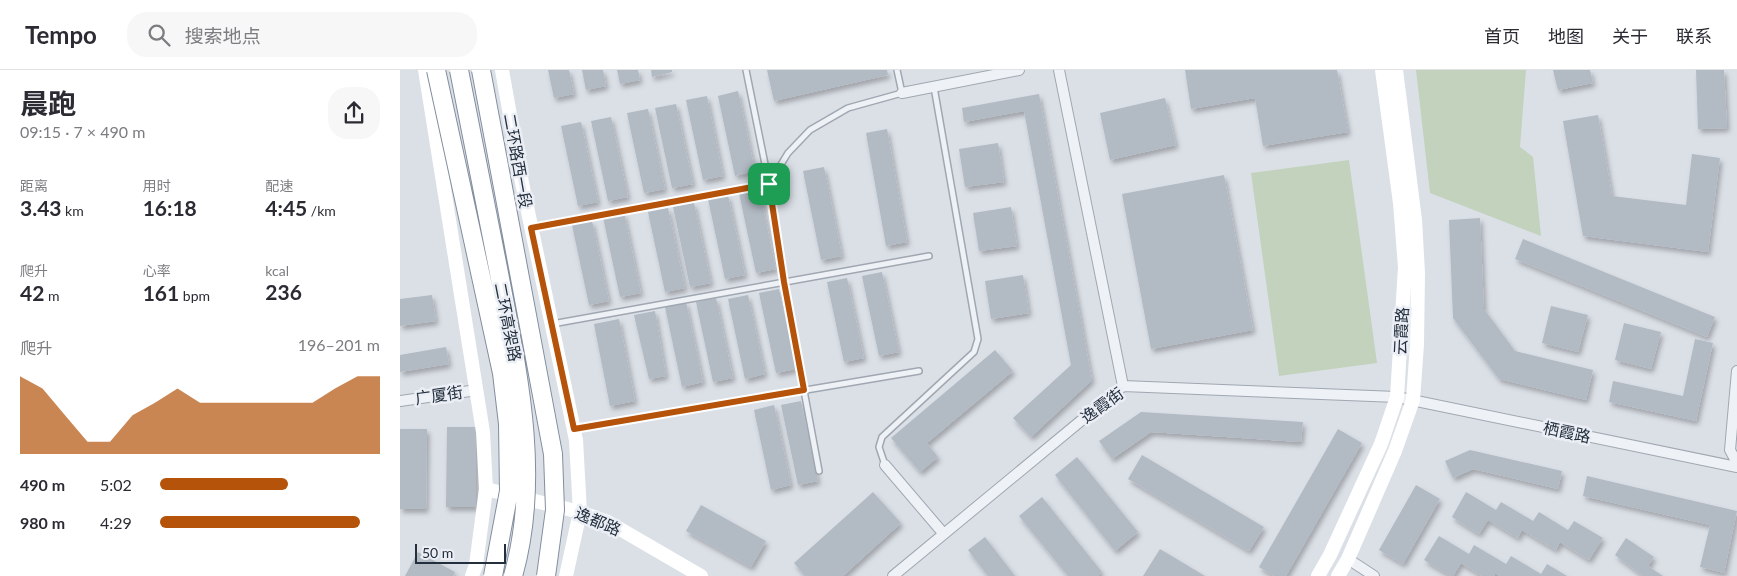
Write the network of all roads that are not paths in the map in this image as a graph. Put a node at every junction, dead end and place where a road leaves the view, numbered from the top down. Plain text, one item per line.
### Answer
1 (425, 70) edge
2 (436, 70) edge
3 (459, 70) edge
4 (482, 70) edge
5 (502, 70) edge
6 (746, 70) edge
7 (897, 70) edge
8 (1019, 70) edge
9 (1059, 70) edge
10 (1382, 70) edge
11 (1396, 70) edge
12 (934, 87) junction
13 (902, 93) junction
14 (769, 184) junction
15 (531, 228) junction
16 (929, 256) dead end
17 (784, 282) junction
18 (552, 324) junction
19 (1737, 370) edge
20 (919, 371) dead end
21 (1123, 386) junction
22 (477, 390) junction
23 (804, 390) junction
24 (1397, 397) junction
25 (1412, 400) junction
26 (400, 401) edge
27 (574, 429) junction
28 (1737, 463) edge
29 (885, 464) joint
30 (1737, 467) edge
31 (819, 471) dead end
32 (486, 489) junction
33 (580, 512) junction
34 (943, 532) junction
35 (1348, 559) junction
36 (472, 576) edge
37 (493, 576) edge
38 (512, 576) edge
39 (546, 576) edge
40 (566, 576) edge
41 (701, 576) edge
42 (893, 576) edge
43 (1318, 576) edge
44 (1338, 576) edge
45 (1374, 576) edge

1 - 22 street
2 - 37 highway, bridge
3 - 38 highway, 二环高架路, bridge
4 - 39 highway, 二环高架路, bridge
5 - 15 street, 二环路西一段
6 - 14 lane
7 - 13 lane
8 - 12 street
9 - 21 street
10 - 24 street, 云霞路
11 - 25 street
12 - 13 street
12 - 29 lane
13 - 14 lane
14 - 15 lane
14 - 17 lane
15 - 18 street, 二环路西一段
16 - 17 lane
17 - 18 lane
17 - 23 lane
18 - 27 street, 二环路西一段
19 - 28 street
20 - 23 lane
21 - 24 street, 逸霞街
21 - 34 street, 逸霞街
22 - 26 street, 广厦街
22 - 32 street
23 - 27 lane
23 - 31 lane
24 - 25 street, 栖霞路
24 - 43 street, 云霞路
25 - 30 street, 栖霞路
25 - 35 street
27 - 33 street, 二环路西一段
29 - 34 street
32 - 33 street, 逸都路
32 - 36 street
33 - 40 street, 二环路西一段
33 - 41 street, 逸都路
34 - 42 street, 逸霞街
35 - 44 street
35 - 45 street

